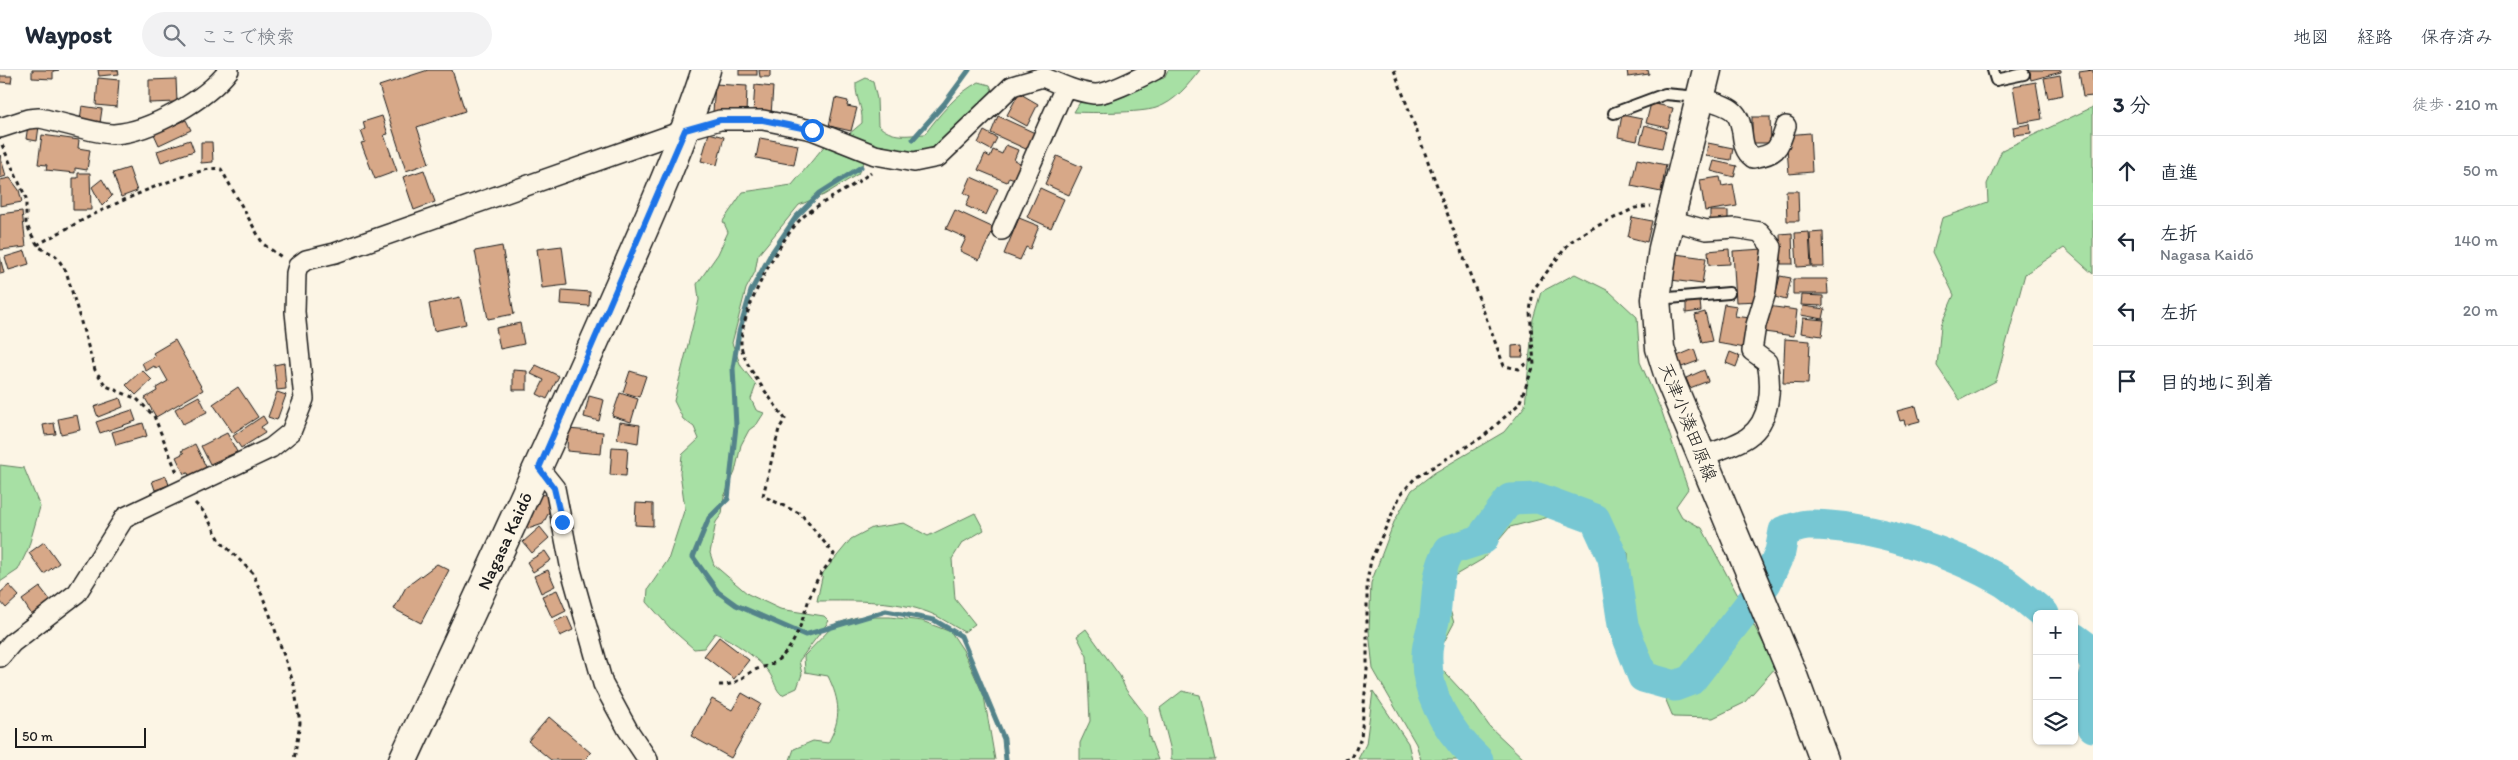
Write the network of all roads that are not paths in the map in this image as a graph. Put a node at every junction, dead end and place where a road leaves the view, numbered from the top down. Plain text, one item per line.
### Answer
1 (229, 70) edge
2 (706, 70) edge
3 (1155, 70) edge
4 (1707, 70) edge
5 (1993, 70) edge
6 (2024, 74) dead end
7 (1065, 87) junction
8 (1700, 97) junction
9 (1614, 113) dead end
10 (1786, 126) dead end
11 (0, 128) edge
12 (685, 130) junction
13 (1672, 212) junction
14 (1002, 230) dead end
15 (1729, 293) dead end
16 (1656, 299) junction
17 (1701, 456) junction
18 (539, 468) junction
19 (0, 657) edge
20 (402, 760) edge
21 (648, 760) edge
22 (1824, 760) edge

1 - 11 street
2 - 12 main road, Nagasa Kaidō
3 - 7 street
4 - 8 main road, 天津小湊田原線
5 - 6 lane
7 - 12 street
7 - 14 street
8 - 9 lane
8 - 10 street
8 - 13 main road, 天津小湊田原線
12 - 18 main road, Nagasa Kaidō
12 - 19 street
13 - 16 main road, 天津小湊田原線
13 - 17 street
15 - 16 lane
16 - 17 main road, 天津小湊田原線
17 - 22 main road, 天津小湊田原線
18 - 20 main road, Nagasa Kaidō
18 - 21 street

